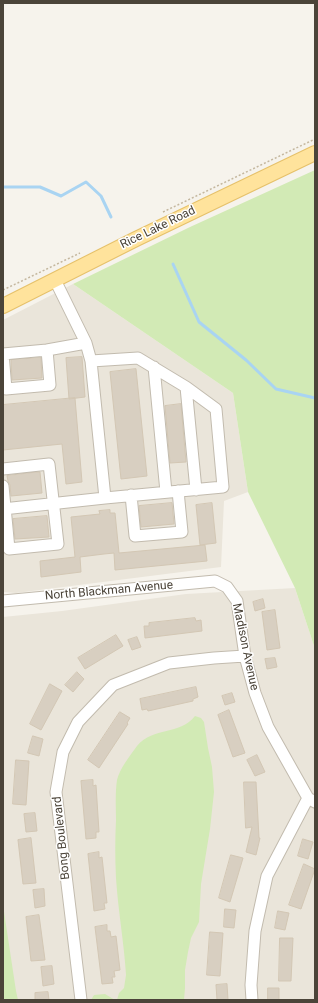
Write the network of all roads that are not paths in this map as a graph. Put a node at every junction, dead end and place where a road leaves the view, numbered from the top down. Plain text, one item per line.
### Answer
1 (315, 153) edge
2 (55, 280) junction
3 (3, 306) edge
4 (86, 343) junction
5 (47, 350) junction
6 (91, 361) junction
7 (154, 367) junction
8 (186, 387) junction
9 (3, 469) edge
10 (3, 486) edge
11 (196, 490) junction
12 (178, 491) junction
13 (166, 492) junction
14 (131, 495) junction
15 (105, 498) junction
16 (54, 503) junction
17 (4, 509) edge
18 (215, 581) joint
19 (3, 601) edge
20 (245, 656) junction
21 (311, 800) edge
22 (81, 1000) edge
23 (252, 1000) edge

1 - 2 main road, Rice Lake Road
2 - 3 main road, Rice Lake Road
2 - 4 street
4 - 5 street
4 - 6 street
5 - 5 street
6 - 7 street
6 - 15 street
7 - 8 street
7 - 13 street
8 - 11 street
8 - 11 street
9 - 16 street
10 - 17 street
11 - 12 street
12 - 13 street
12 - 14 street
13 - 14 street
14 - 15 street
15 - 16 street
16 - 17 street
16 - 17 street
18 - 19 street, North Blackman Avenue
18 - 20 street, Madison Avenue
20 - 21 street, Madison Avenue
20 - 22 street, Bong Boulevard
21 - 23 street

